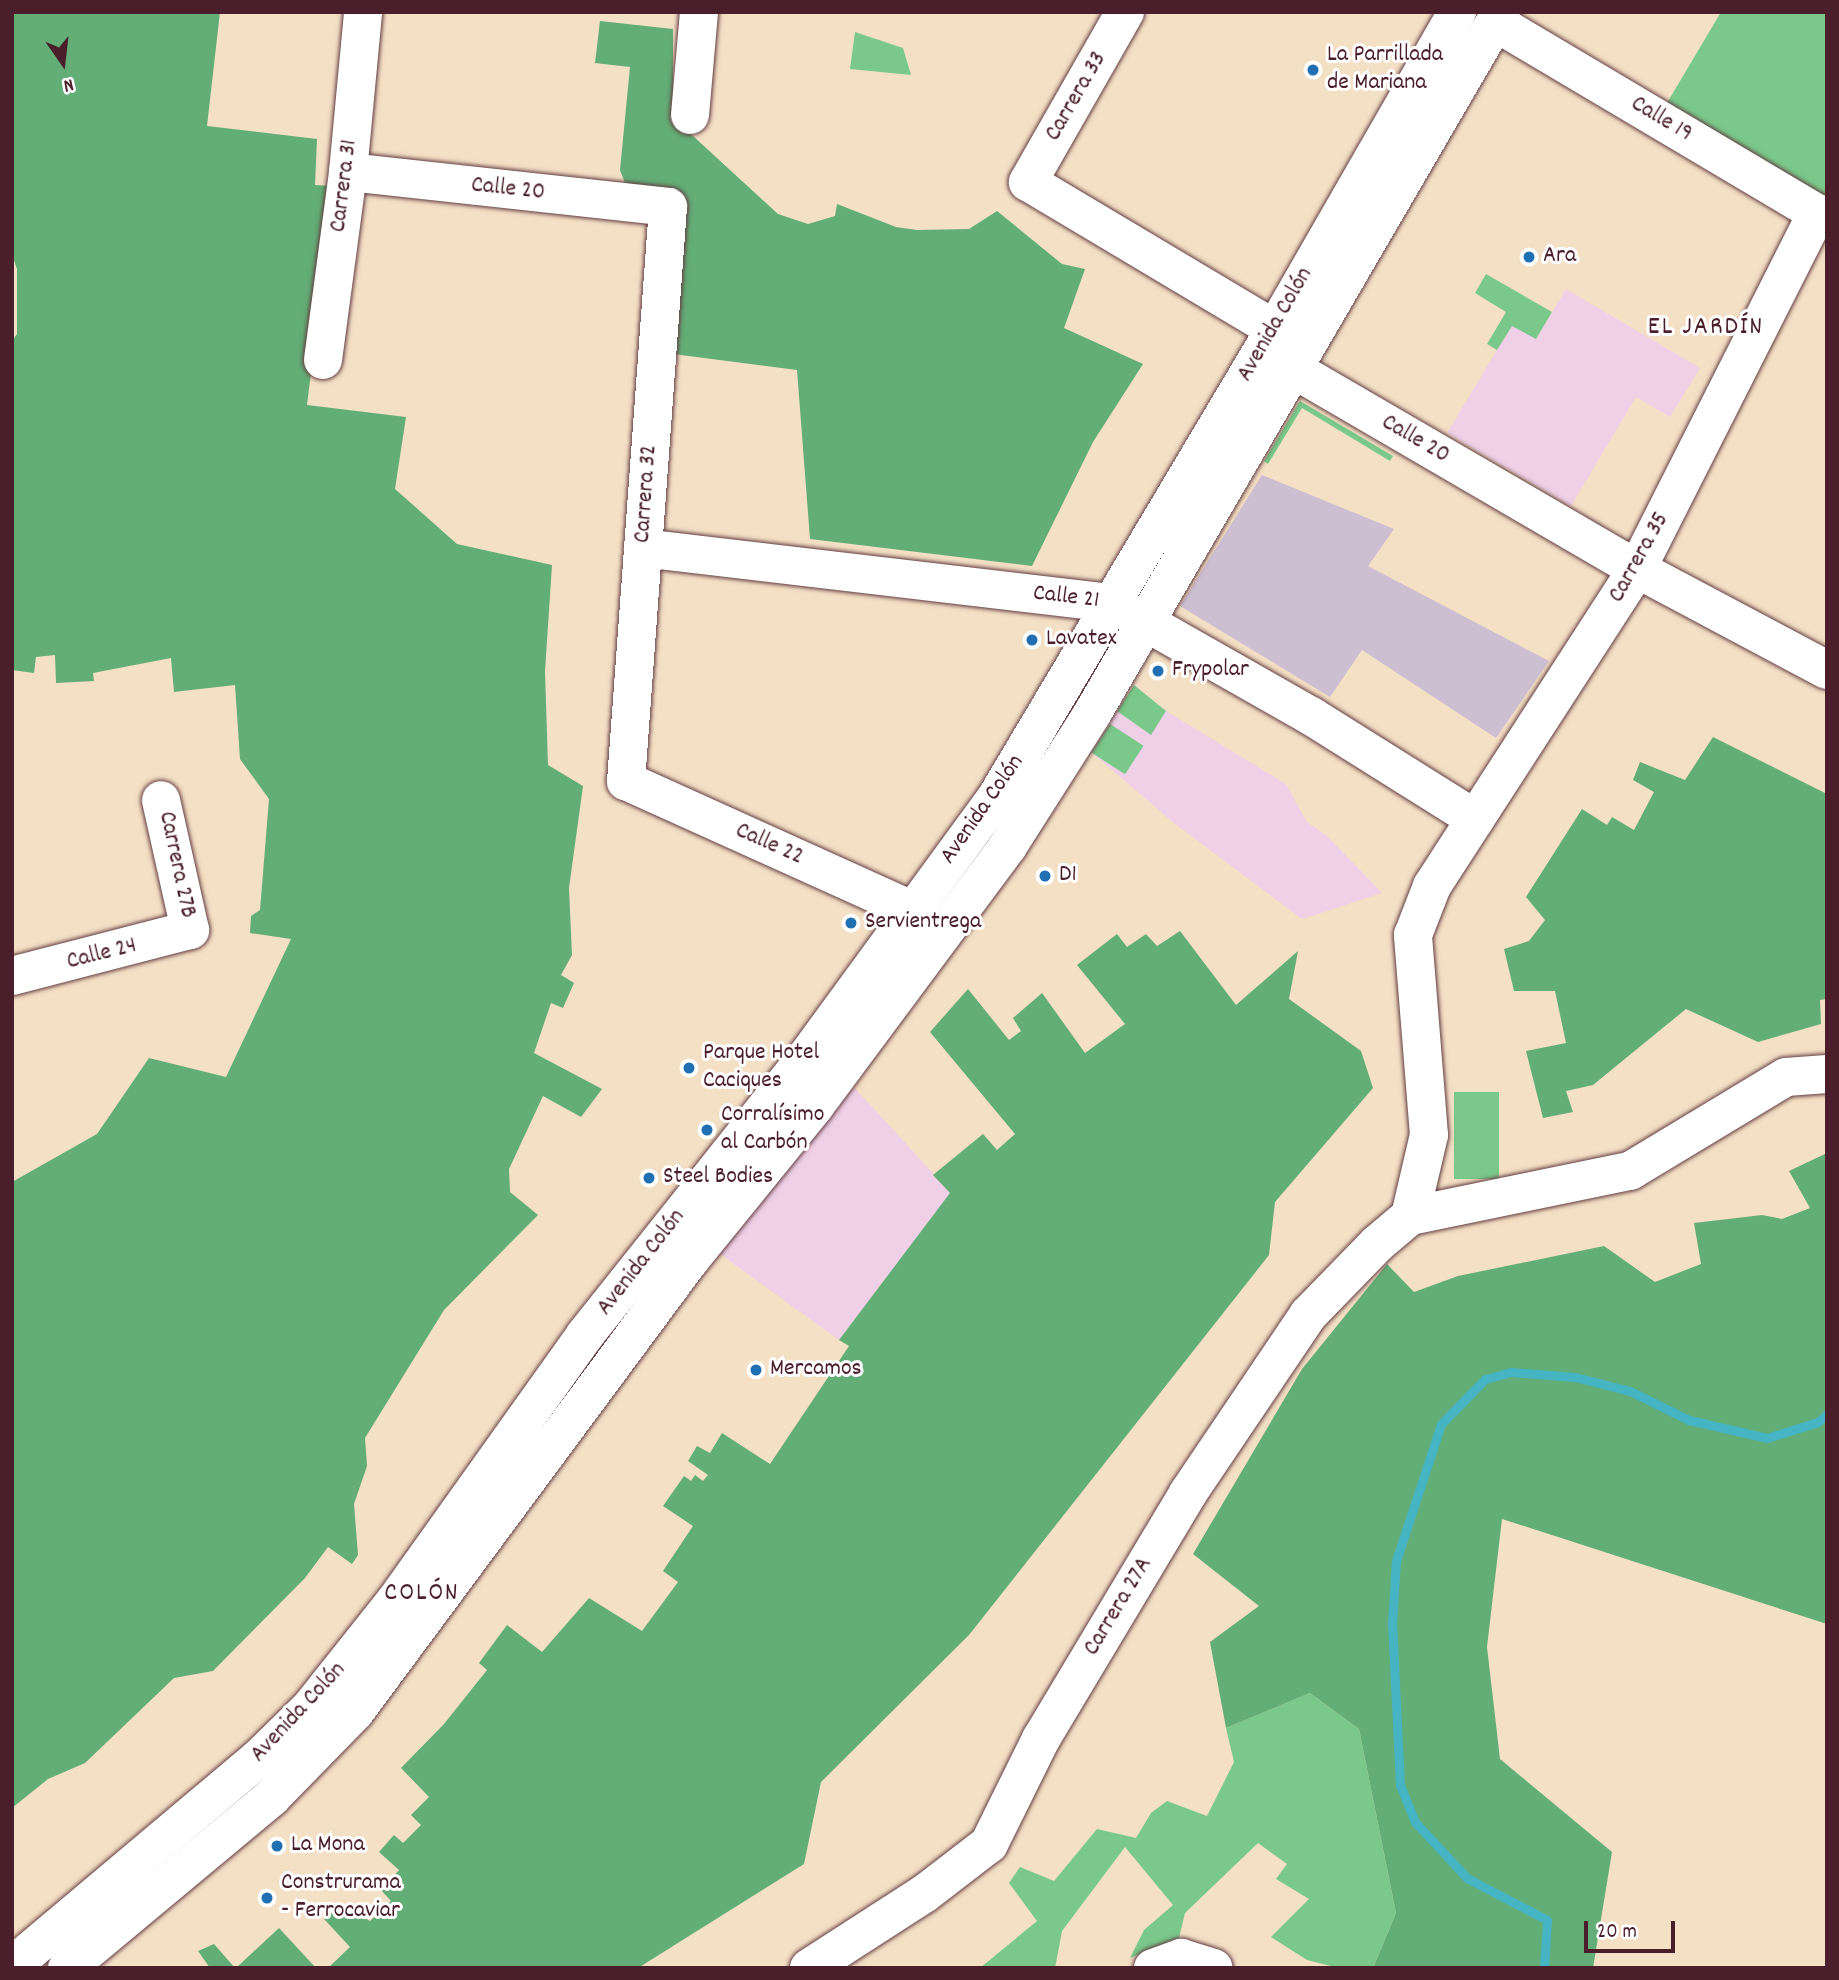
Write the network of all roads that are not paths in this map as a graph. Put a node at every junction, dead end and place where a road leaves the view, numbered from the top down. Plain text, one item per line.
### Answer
1 (363, 12) edge
2 (699, 12) edge
3 (1125, 12) edge
4 (1457, 12) edge
5 (1498, 17) edge
6 (690, 116) dead end
7 (348, 172) junction
8 (668, 207) joint
9 (1822, 216) edge
10 (1275, 329) junction
11 (323, 360) dead end
12 (1293, 369) junction
13 (643, 548) junction
14 (1637, 569) junction
15 (1112, 603) junction
16 (1147, 621) junction
17 (1827, 670) edge
18 (626, 781) joint
19 (161, 800) dead end
20 (1475, 819) junction
21 (912, 910) junction
22 (190, 930) joint
23 (12, 976) edge
24 (1827, 1074) edge
25 (785, 1083) junction
26 (815, 1106) junction
27 (709, 1209) junction
28 (1410, 1216) junction
29 (12, 1966) edge
30 (67, 1968) edge
31 (809, 1968) edge
32 (1153, 1968) edge
33 (1214, 1968) edge

1 - 7 street, Carrera 31
2 - 6 street
3 - 10 street, Carrera 33
4 - 10 street, Avenida Colón
5 - 9 street, Calle 19
5 - 12 street, Avenida Colón
7 - 8 street, Calle 20
7 - 11 street, Carrera 31
8 - 13 street, Carrera 32
9 - 14 street, Carrera 35
10 - 12 street
10 - 15 street, Avenida Colón
12 - 14 street, Calle 20
12 - 16 street, Avenida Colón
13 - 15 street, Calle 21
13 - 18 street, Carrera 32
14 - 17 street, Calle 20
14 - 20 street, Carrera 35
15 - 16 street, Calle 21
15 - 21 street, Avenida Colón
16 - 20 street, Calle 21
16 - 26 street, Avenida Colón
18 - 21 street, Calle 22
19 - 22 street, Carrera 27B
20 - 28 street, Carrera 35
21 - 25 street, Avenida Colón
22 - 23 street, Calle 24
24 - 28 street
25 - 26 street
25 - 27 street, Avenida Colón
26 - 27 street, Avenida Colón
27 - 29 street, Avenida Colón
27 - 30 street, Avenida Colón
28 - 31 street, Carrera 27A
32 - 33 street

